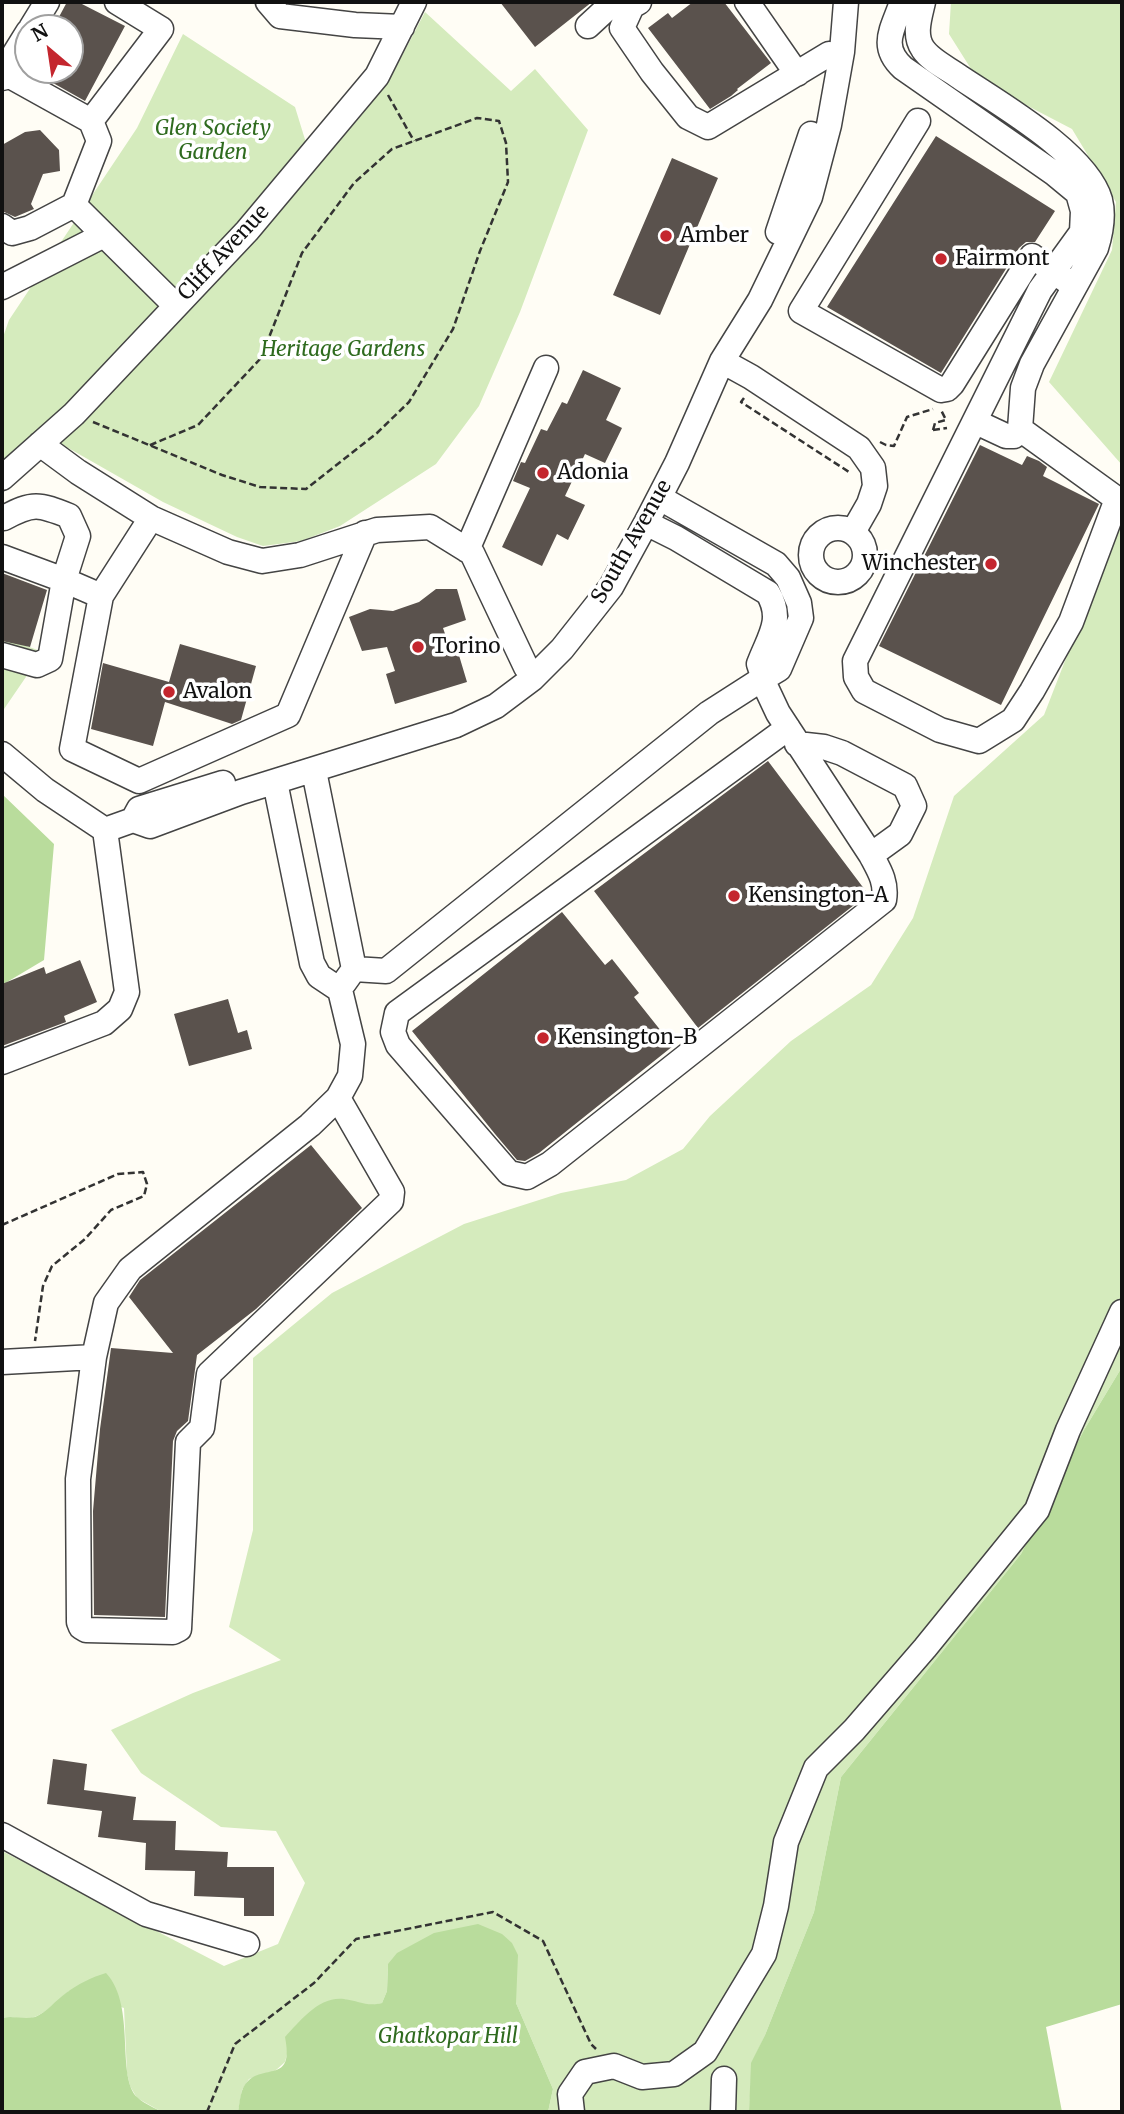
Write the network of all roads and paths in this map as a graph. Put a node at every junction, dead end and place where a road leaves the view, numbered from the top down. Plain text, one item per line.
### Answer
1 (117, 2) edge
2 (268, 2) edge
3 (414, 2) edge
4 (614, 2) edge
5 (639, 2) edge
6 (747, 2) edge
7 (834, 2) edge
8 (846, 2) edge
9 (902, 2) edge
10 (923, 2) edge
11 (588, 26) dead end
12 (402, 27) junction
13 (829, 54) junction
14 (14, 56) edge
15 (797, 74) junction
16 (2, 76) edge
17 (377, 76) junction
18 (91, 121) junction
19 (918, 121) dead end
20 (414, 141) junction
21 (1033, 143) junction
22 (74, 205) junction
23 (2, 226) edge
24 (104, 235) junction
25 (1054, 272) junction
26 (1074, 286) junction
27 (2, 287) edge
28 (175, 305) junction
29 (722, 361) junction
30 (546, 368) dead end
31 (74, 414) junction
32 (976, 422) junction
33 (1020, 429) junction
34 (933, 430) dead end
35 (40, 444) junction
36 (886, 445) dead end
37 (148, 446) junction
38 (2, 478) edge
39 (660, 498) junction
40 (4, 518) dead end
41 (151, 518) junction
42 (646, 523) junction
43 (853, 532) dead end
44 (365, 533) junction
45 (467, 550) junction
46 (2, 557) edge
47 (64, 580) junction
48 (100, 596) junction
49 (2, 655) edge
50 (526, 667) junction
51 (763, 676) junction
52 (792, 736) junction
53 (2, 754) edge
54 (314, 771) junction
55 (275, 782) junction
56 (132, 820) junction
57 (105, 830) junction
58 (871, 855) junction
59 (347, 980) junction
60 (2, 1062) edge
61 (338, 1098) junction
62 (2, 1225) edge
63 (1122, 1312) edge
64 (94, 1357) junction
65 (32, 1361) junction
66 (2, 1362) edge
67 (2, 1835) edge
68 (247, 1944) dead end
69 (614, 2066) junction
70 (724, 2079) dead end
71 (207, 2112) edge
72 (572, 2112) edge
73 (723, 2112) edge

1 - 18 street
2 - 12 street
3 - 12 street, Cliff Avenue
4 - 11 street
5 - 15 street
6 - 15 street
7 - 13 street
8 - 29 street, South Avenue
9 - 21 street
10 - 21 street
12 - 17 street, Cliff Avenue
13 - 15 street
13 - 50 street
14 - 16 street
16 - 18 street
17 - 20 path
17 - 28 street, Cliff Avenue
18 - 22 street
19 - 25 street
20 - 37 path
20 - 37 path
21 - 25 street
21 - 26 street
22 - 23 street
22 - 24 street
24 - 27 street
24 - 28 street
25 - 26 street
25 - 32 street
26 - 33 street
28 - 31 street, Cliff Avenue
29 - 39 street, South Avenue
29 - 43 street
30 - 45 street
31 - 35 street, Cliff Avenue
31 - 37 path
32 - 33 street
32 - 33 street
34 - 36 path
35 - 38 street, Cliff Avenue
35 - 41 street
39 - 42 street, South Avenue
39 - 51 street
40 - 47 street
41 - 44 street
41 - 48 street
42 - 51 street
42 - 54 street, South Avenue
44 - 45 street
44 - 48 street
45 - 50 street
46 - 47 street
47 - 48 street
47 - 49 street
50 - 56 street
51 - 52 street
51 - 59 street
52 - 58 street
52 - 58 street
52 - 58 street
53 - 57 street
54 - 55 street, South Avenue
54 - 59 street
55 - 56 street, South Avenue
55 - 59 street
56 - 57 street, South Avenue
57 - 60 street
59 - 61 street
61 - 64 street
61 - 64 street
62 - 65 path
63 - 69 street
64 - 65 street
65 - 66 street
67 - 68 street
69 - 71 path
69 - 72 street
70 - 73 street

